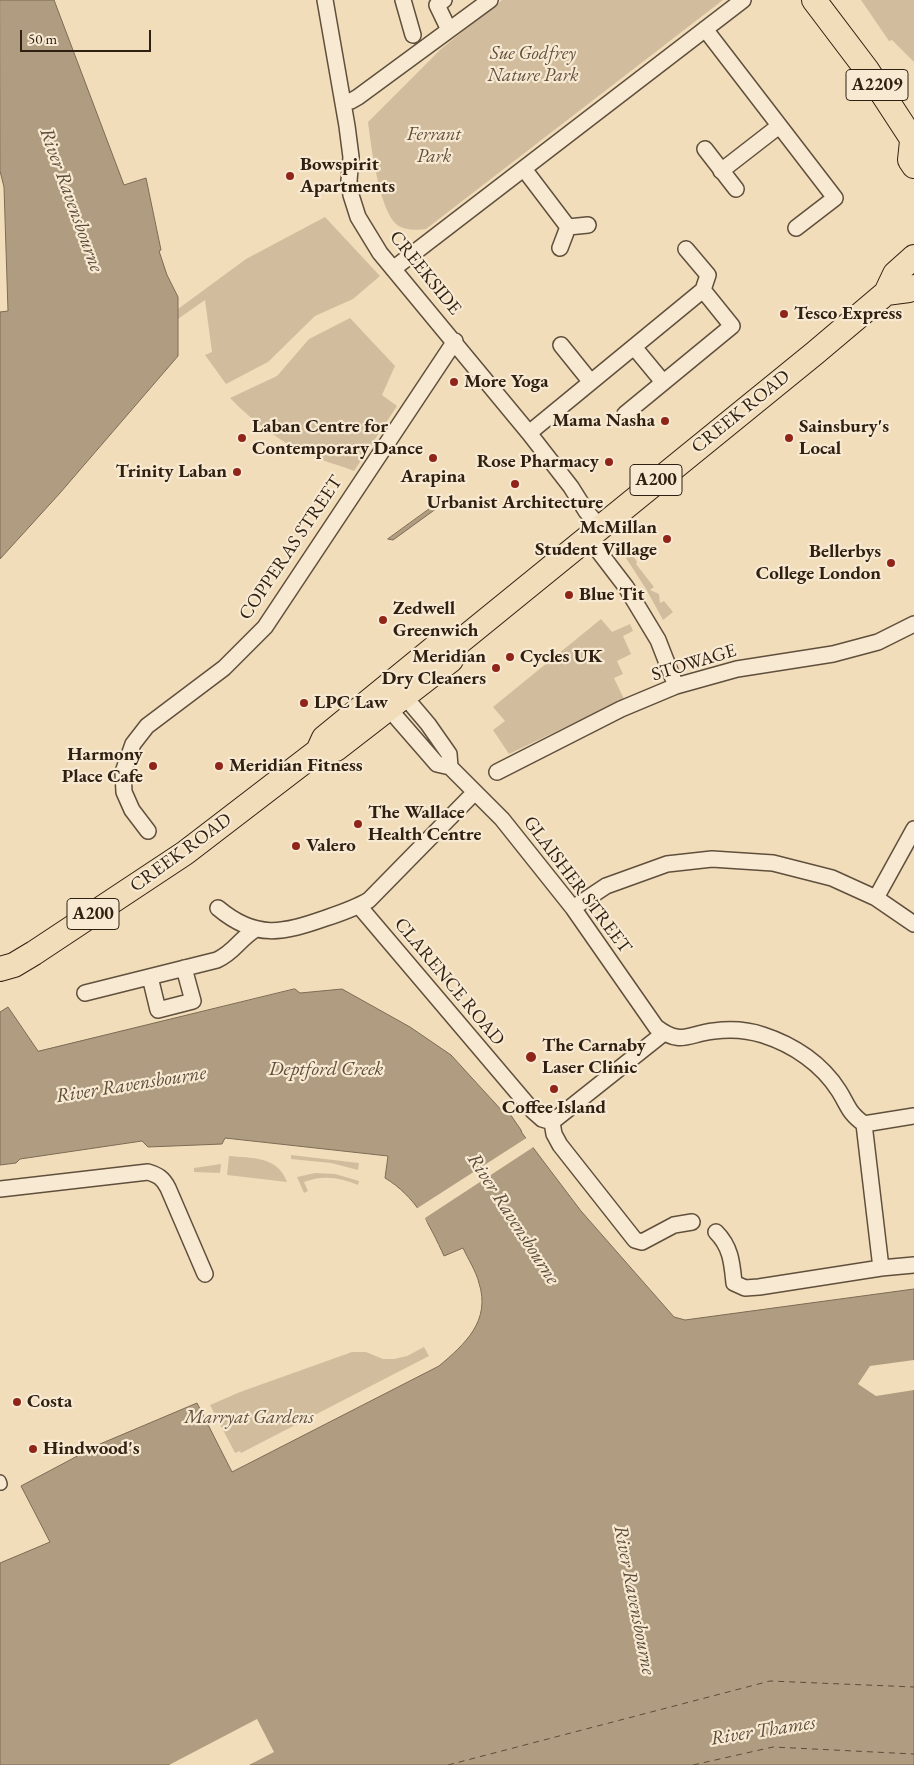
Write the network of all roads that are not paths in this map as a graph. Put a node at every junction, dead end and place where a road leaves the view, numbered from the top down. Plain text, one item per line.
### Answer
1 (325, 0) edge
2 (403, 0) edge
3 (490, 0) edge
4 (743, 0) edge
5 (814, 0) edge
6 (438, 2) edge
7 (705, 29) junction
8 (449, 30) junction
9 (413, 35) dead end
10 (344, 102) junction
11 (779, 126) junction
12 (913, 142) edge
13 (705, 149) dead end
14 (914, 166) edge
15 (524, 169) junction
16 (722, 171) junction
17 (736, 189) dead end
18 (588, 225) dead end
19 (568, 227) junction
20 (796, 228) dead end
21 (560, 248) dead end
22 (686, 249) dead end
23 (914, 258) edge
24 (393, 269) junction
25 (914, 287) edge
26 (704, 290) junction
27 (886, 293) junction
28 (455, 342) junction
29 (561, 345) dead end
30 (634, 347) junction
31 (590, 381) junction
32 (663, 382) junction
33 (625, 414) dead end
34 (530, 433) junction
35 (593, 531) junction
36 (914, 624) edge
37 (676, 686) junction
38 (391, 696) junction
39 (497, 772) dead end
40 (474, 793) junction
41 (914, 829) edge
42 (148, 831) dead end
43 (876, 898) junction
44 (359, 906) junction
45 (218, 908) dead end
46 (573, 908) junction
47 (914, 924) edge
48 (256, 929) junction
49 (184, 968) junction
50 (5, 972) edge
51 (150, 977) junction
52 (85, 993) dead end
53 (664, 1033) junction
54 (914, 1116) edge
55 (552, 1122) junction
56 (864, 1124) junction
57 (0, 1190) edge
58 (692, 1222) dead end
59 (716, 1232) dead end
60 (914, 1266) edge
61 (880, 1268) junction
62 (205, 1274) dead end

1 - 10 street, CREEKSIDE
2 - 9 street
3 - 8 street
4 - 7 street
5 - 12 main road, A2209
6 - 8 street
7 - 11 street
7 - 15 street
8 - 10 street
10 - 24 street, CREEKSIDE
11 - 16 street
11 - 20 street
12 - 14 main road, A2209
13 - 16 street
15 - 19 street
15 - 24 street
16 - 17 street
18 - 19 street
19 - 21 street
22 - 26 street
23 - 27 main road, CREEK ROAD / A200
24 - 28 street, CREEKSIDE
25 - 27 main road
26 - 30 street
26 - 32 street
27 - 35 main road, CREEK ROAD / A200
28 - 34 street, CREEKSIDE
28 - 42 street, COPPERAS STREET
29 - 31 street
30 - 31 street
30 - 32 street
31 - 34 street
32 - 33 street
34 - 35 street, CREEKSIDE
35 - 37 street, CREEKSIDE
35 - 38 main road, CREEK ROAD / A200
36 - 37 street, STOWAGE
37 - 39 street, STOWAGE
38 - 40 street, GLAISHER STREET
38 - 50 main road, CREEK ROAD / A200
40 - 44 street
40 - 46 street, GLAISHER STREET
41 - 43 street
43 - 46 street
43 - 47 street
44 - 48 street
44 - 55 street, CLARENCE ROAD
45 - 48 street
46 - 53 street, GLAISHER STREET
48 - 49 street
49 - 51 street
49 - 51 street
51 - 52 street
53 - 55 street
53 - 56 street
54 - 56 street
55 - 58 street
56 - 61 street
57 - 62 street
59 - 61 street
60 - 61 street

